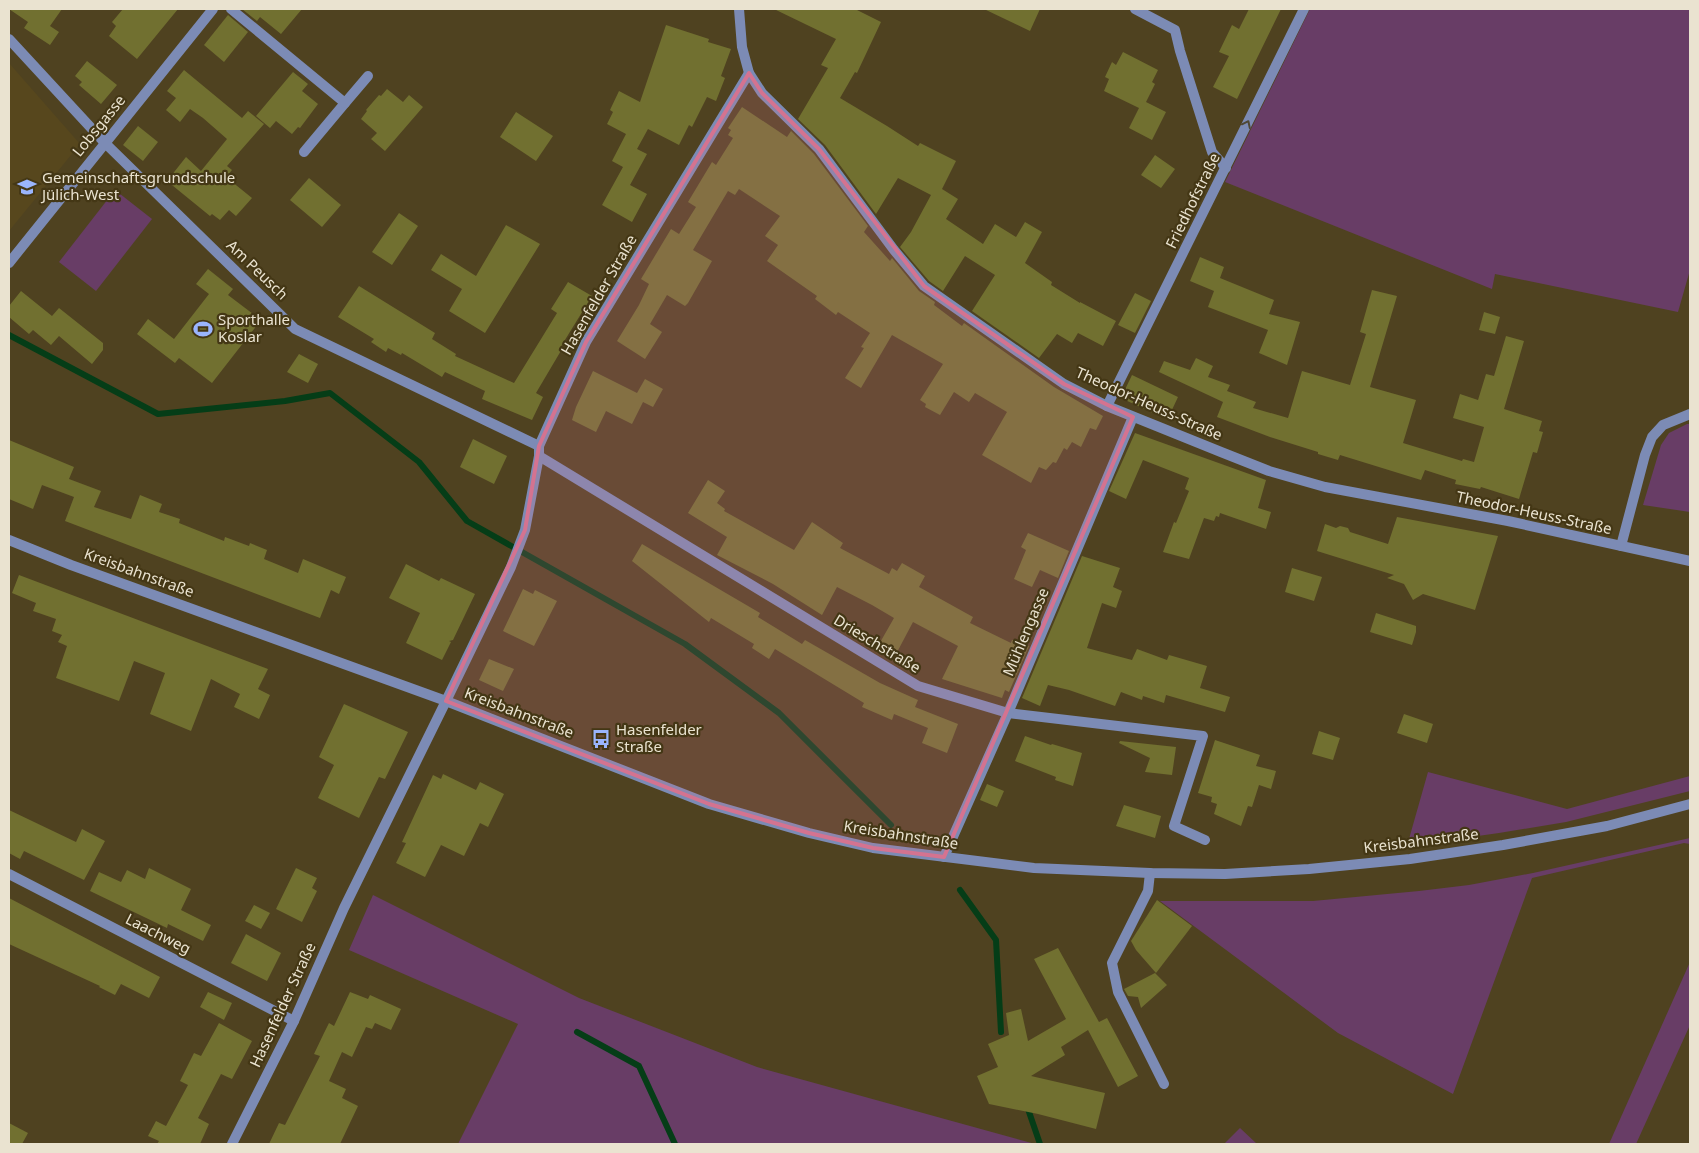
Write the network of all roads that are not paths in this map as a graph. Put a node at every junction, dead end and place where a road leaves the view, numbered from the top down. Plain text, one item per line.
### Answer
1 (213, 9) edge
2 (231, 9) edge
3 (739, 9) edge
4 (1135, 9) edge
5 (1304, 9) edge
6 (9, 39) edge
7 (749, 72) junction
8 (368, 76) dead end
9 (345, 104) junction
10 (105, 143) junction
11 (304, 152) dead end
12 (1226, 168) junction
13 (9, 263) edge
14 (1107, 406) junction
15 (1690, 414) edge
16 (1133, 417) junction
17 (539, 451) junction
18 (9, 540) edge
19 (1621, 546) junction
20 (1690, 561) edge
21 (446, 701) junction
22 (1008, 713) junction
23 (1690, 804) edge
24 (1205, 840) dead end
25 (944, 857) junction
26 (1150, 873) junction
27 (9, 874) edge
28 (294, 1021) junction
29 (1164, 1084) dead end
30 (232, 1144) edge

1 - 10 street, Lobsgasse
2 - 9 street
3 - 7 street, Theodor-Heuss-Straße
4 - 12 street
12 -> 5 street, Friedhofstraße
6 - 10 street, Am Peusch
7 - 14 street, Theodor-Heuss-Straße
7 - 17 street, Hasenfelder Straße
8 - 9 street
9 - 11 street
10 - 13 street, Lobsgasse
10 - 17 street, Am Peusch
12 - 14 street, Friedhofstraße
14 - 16 street, Theodor-Heuss-Straße
15 - 19 street
16 - 19 street, Theodor-Heuss-Straße
16 - 22 street, Mühlengasse
17 - 21 street, Hasenfelder Straße
17 - 22 street, Drieschstraße
18 - 21 street, Kreisbahnstraße
19 - 20 street, Theodor-Heuss-Straße
21 - 25 street, Kreisbahnstraße
21 - 28 street, Hasenfelder Straße
22 - 24 street, Drieschstraße
22 - 25 street, Mühlengasse
23 - 26 street, Kreisbahnstraße
25 - 26 street, Kreisbahnstraße
26 - 29 street
27 - 28 street, Laachweg
28 - 30 street, Hasenfelder Straße

